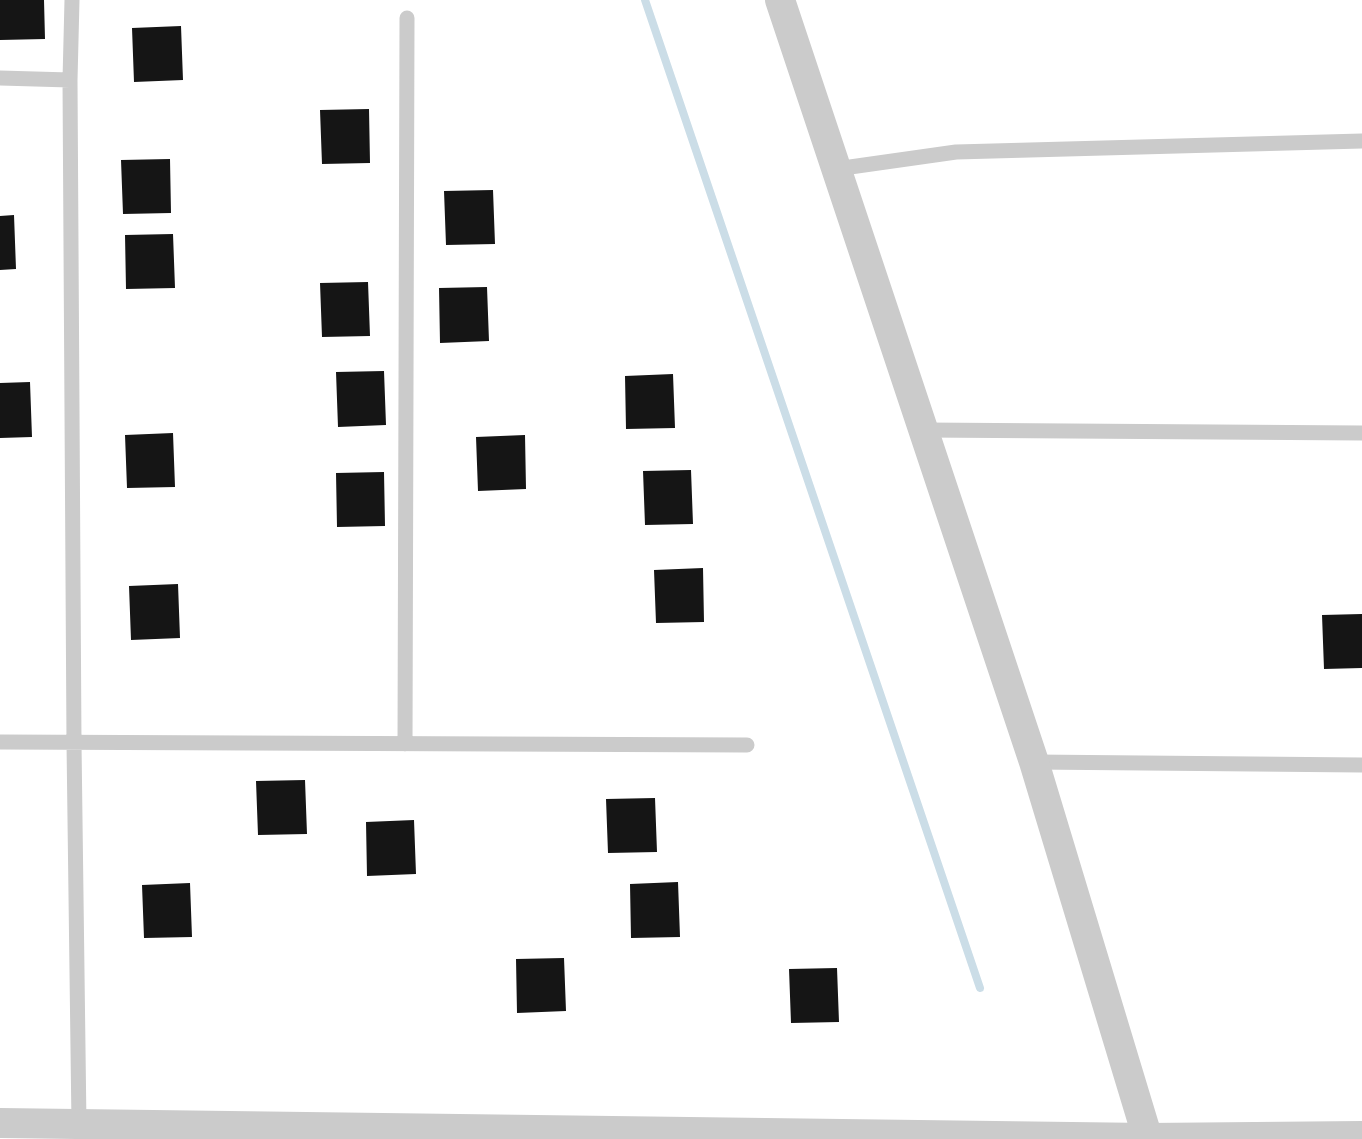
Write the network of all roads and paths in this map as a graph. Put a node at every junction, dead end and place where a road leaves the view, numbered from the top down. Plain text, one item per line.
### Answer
1 (72, 0) edge
2 (780, 0) edge
3 (407, 18) dead end
4 (0, 78) edge
5 (70, 80) junction
6 (1362, 141) edge
7 (836, 169) junction
8 (923, 430) junction
9 (1362, 433) edge
10 (0, 742) edge
11 (74, 743) junction
12 (405, 744) junction
13 (747, 745) dead end
14 (1034, 762) junction
15 (1362, 765) edge
16 (0, 1124) edge
17 (79, 1125) junction
18 (115, 1132) edge
19 (1362, 1136) edge
20 (1148, 1139) edge

1 - 5 lane
2 - 7 street
3 - 12 lane
4 - 5 lane
5 - 11 lane
6 - 7 lane
7 - 8 street
8 - 9 lane
8 - 14 street
10 - 11 lane
11 - 12 lane
11 - 17 lane
12 - 13 lane
14 - 15 lane
14 - 20 street
16 - 17 street
17 - 18 street
18 - 20 street
19 - 20 street

